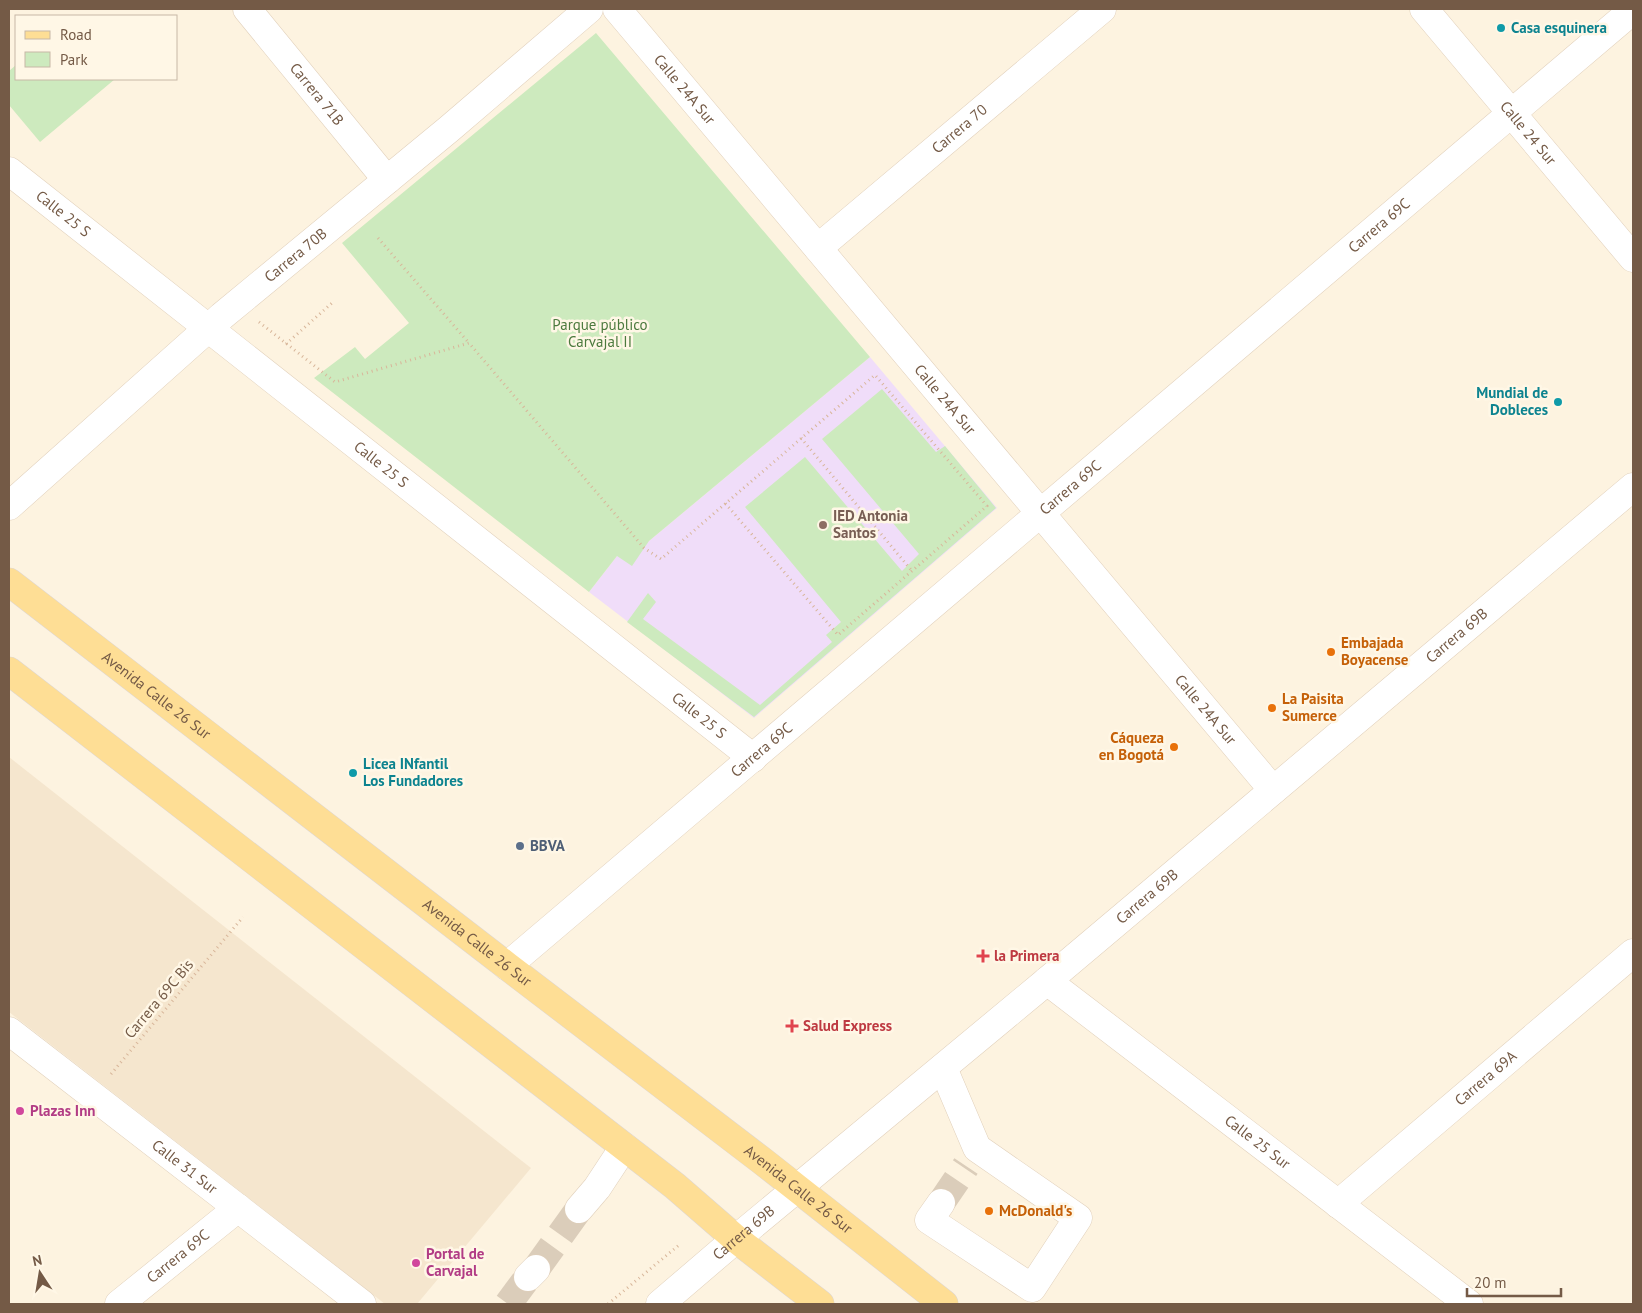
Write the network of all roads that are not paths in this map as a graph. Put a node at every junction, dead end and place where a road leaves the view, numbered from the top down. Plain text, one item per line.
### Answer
1 (248, 9) edge
2 (589, 9) edge
3 (617, 9) edge
4 (1102, 9) edge
5 (1424, 9) edge
6 (1633, 10) edge
7 (1512, 113) junction
8 (9, 171) edge
9 (387, 180) junction
10 (818, 248) junction
11 (1633, 258) edge
12 (208, 328) junction
13 (1633, 488) edge
14 (9, 506) edge
15 (1041, 514) junction
16 (9, 582) edge
17 (9, 672) edge
18 (753, 758) junction
19 (1273, 790) junction
20 (1633, 953) edge
21 (507, 966) junction
22 (1047, 981) junction
23 (9, 1031) edge
24 (942, 1068) junction
25 (624, 1147) junction
26 (797, 1188) junction
27 (941, 1203) tunnel mouth
28 (1338, 1204) junction
29 (238, 1208) junction
30 (579, 1209) tunnel mouth
31 (736, 1239) junction
32 (119, 1304) edge
33 (362, 1304) edge
34 (660, 1304) edge
35 (820, 1304) edge
36 (944, 1304) edge
37 (1469, 1304) edge

1 - 9 street, Carrera 71B
2 - 9 street, Carrera 70B
3 - 10 street, Calle 24A Sur
4 - 10 street, Carrera 70
5 - 7 street, Calle 24 Sur
6 - 7 street, Carrera 69C
7 - 11 street, Calle 24 Sur
7 - 15 street, Carrera 69C
8 - 12 street, Calle 25 S
9 - 12 street, Carrera 70B
10 - 15 street, Calle 24A Sur
12 - 14 street, Carrera 70B
12 - 18 street, Calle 25 S
13 - 19 street, Carrera 69B
15 - 18 street, Carrera 69C
15 - 19 street, Calle 24A Sur
16 - 21 main road, Avenida Calle 26 Sur
17 - 25 main road
18 - 21 street, Carrera 69C
19 - 22 street, Carrera 69B
20 - 28 street, Carrera 69A
21 - 26 main road, Avenida Calle 26 Sur
22 - 24 street, Carrera 69B
22 - 28 street, Calle 25 Sur
23 - 29 street, Calle 31 Sur
24 - 26 street, Carrera 69B
24 - 27 street
25 - 30 street
25 - 31 main road
26 - 31 street, Carrera 69B
26 - 36 main road, Avenida Calle 26 Sur
28 - 37 street, Calle 25 Sur
29 - 32 street, Carrera 69C
29 - 33 street, Calle 31 Sur
31 - 34 street, Carrera 69B
31 - 35 main road

